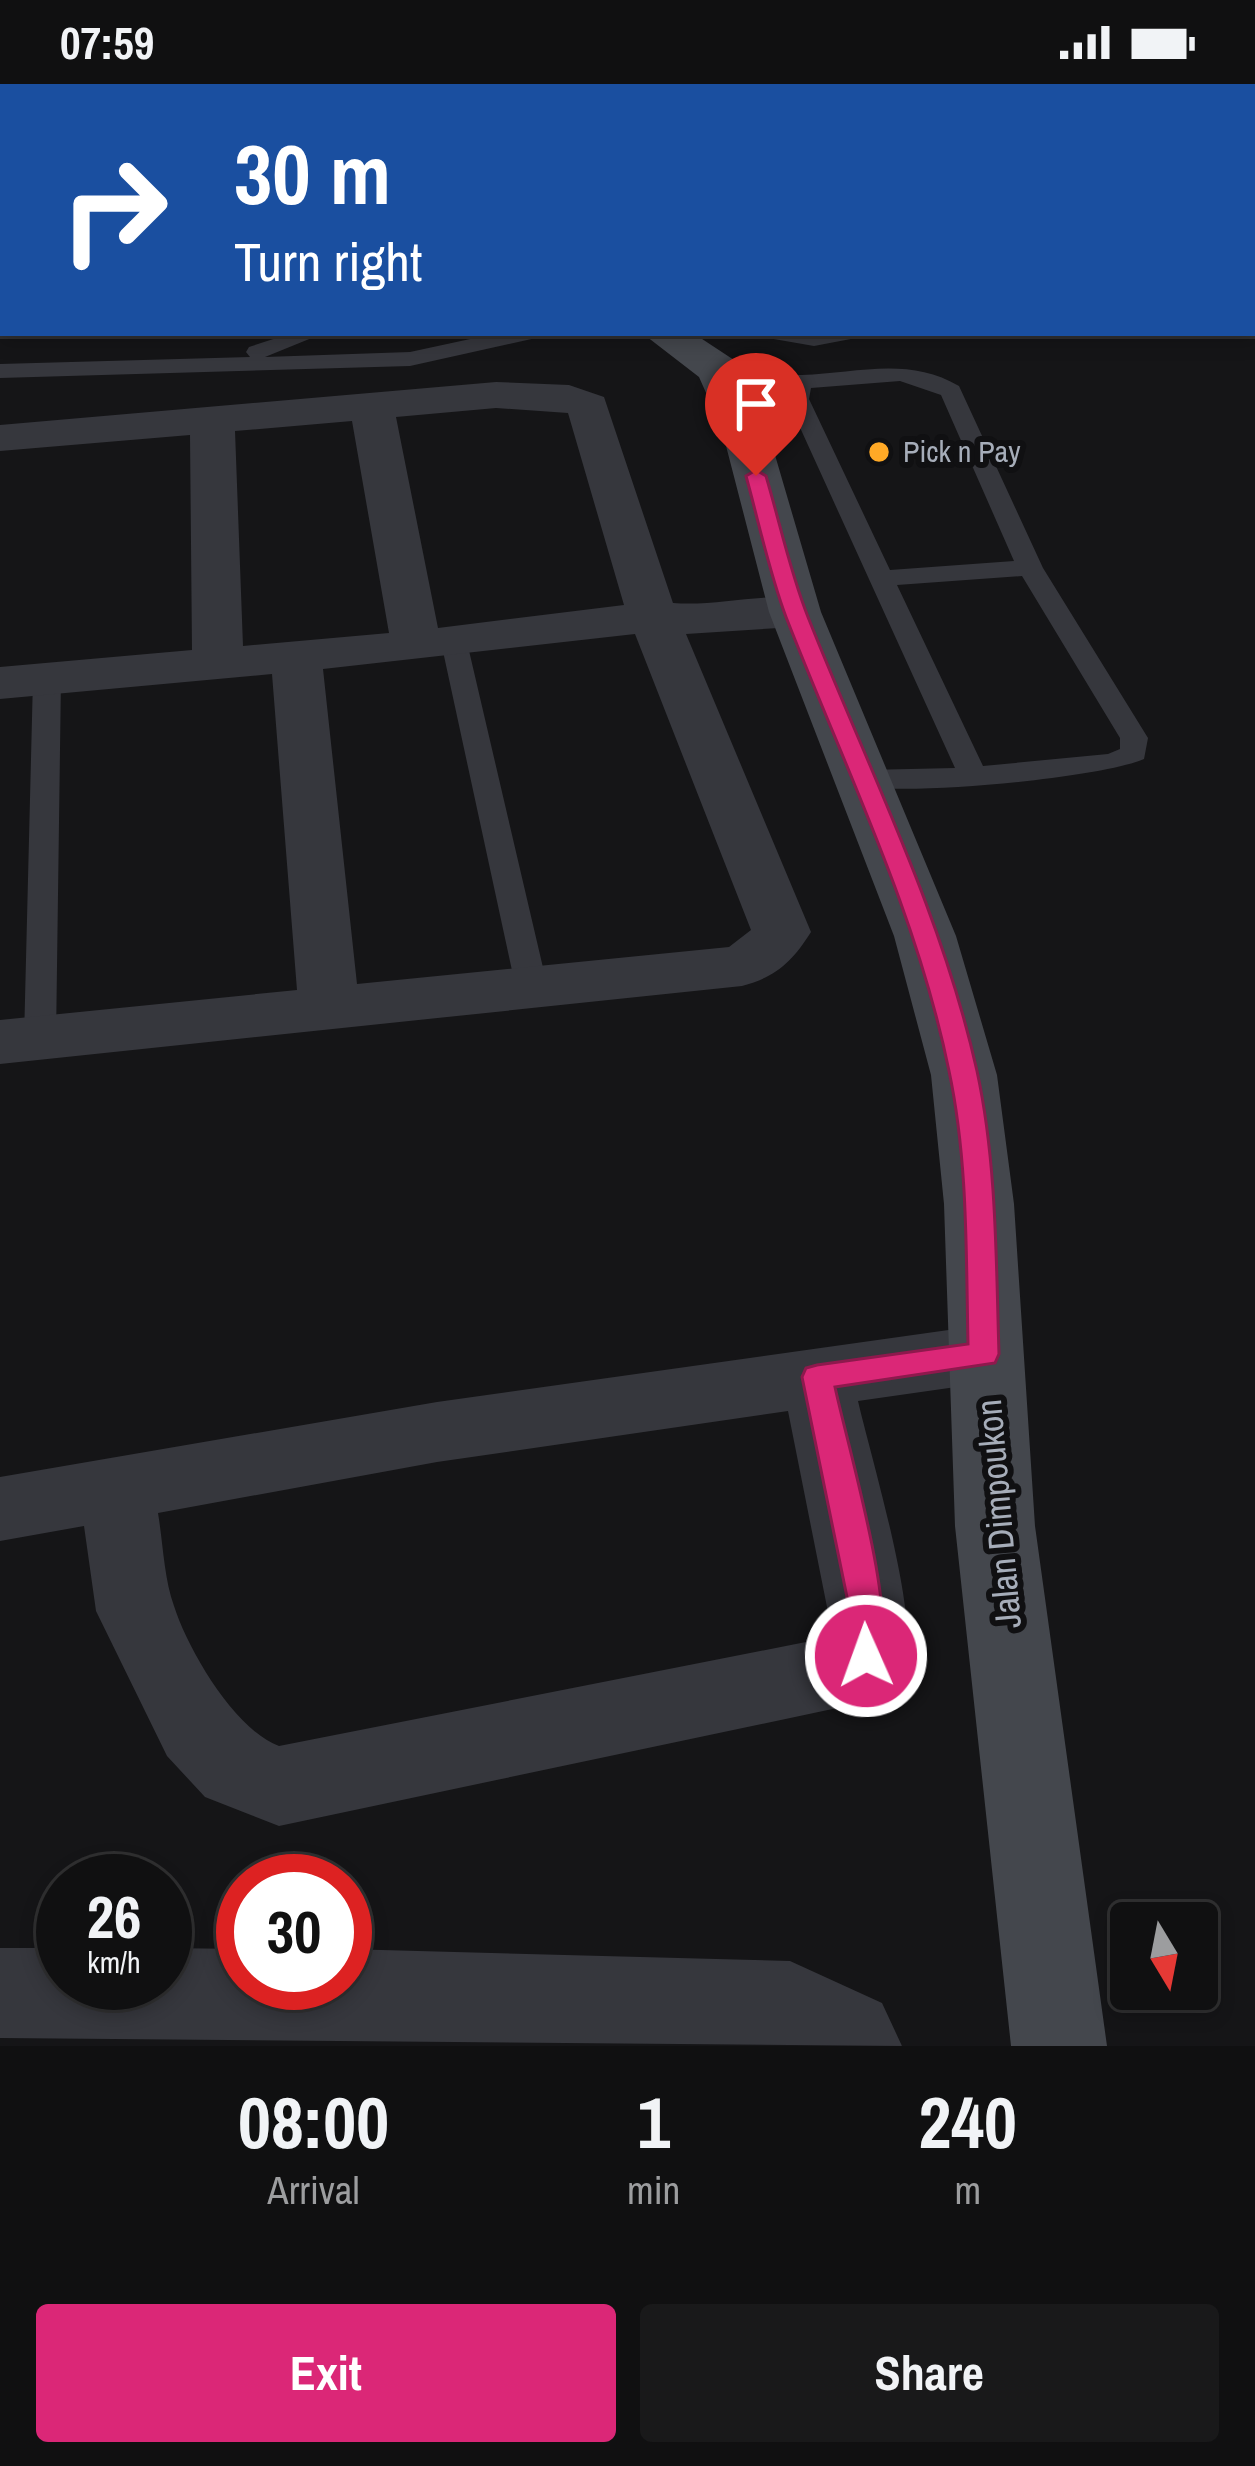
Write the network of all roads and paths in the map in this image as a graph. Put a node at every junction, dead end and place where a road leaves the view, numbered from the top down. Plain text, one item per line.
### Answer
1 (585, 84) edge
2 (659, 84) edge
3 (304, 336) edge
4 (514, 336) edge
5 (795, 336) edge
6 (831, 336) edge
7 (691, 351) edge
8 (227, 362) junction
9 (0, 371) edge
10 (800, 382) junction
11 (371, 404) junction
12 (212, 419) junction
13 (0, 438) edge
14 (1030, 568) junction
15 (879, 580) junction
16 (791, 599) junction
17 (657, 616) junction
18 (435, 643) junction
19 (296, 657) junction
20 (218, 664) junction
21 (24, 680) edge
22 (973, 776) junction
23 (866, 779) junction
24 (532, 989) junction
25 (329, 1011) junction
26 (20, 1041) edge
27 (984, 1354) junction
28 (817, 1377) junction
29 (116, 1487) junction
30 (0, 1509) edge
31 (0, 1993) edge
32 (856, 2046) edge
33 (1059, 2046) edge

1 - 2 street
3 - 8 lane
4 - 8 lane
5 - 6 lane
7 - 10 lane
7 - 16 street, Jalan Dimpoukon
8 - 9 lane
10 - 14 lane
10 - 15 lane
11 - 12 street
11 - 17 street
11 - 18 street
12 - 13 street
12 - 20 street
14 - 15 lane
14 - 22 lane
15 - 22 lane
16 - 17 street
16 - 23 street, Jalan Dimpoukon
17 - 18 street
17 - 24 street
18 - 19 street
18 - 24 lane
19 - 20 street
19 - 25 street
20 - 21 street
21 - 26 lane
22 - 23 lane
23 - 27 street, Jalan Dimpoukon
24 - 25 street
25 - 26 street
27 - 28 street
27 - 33 street, Jalan Dimpoukon
28 - 29 street
28 - 29 street
29 - 30 street
31 - 32 street

